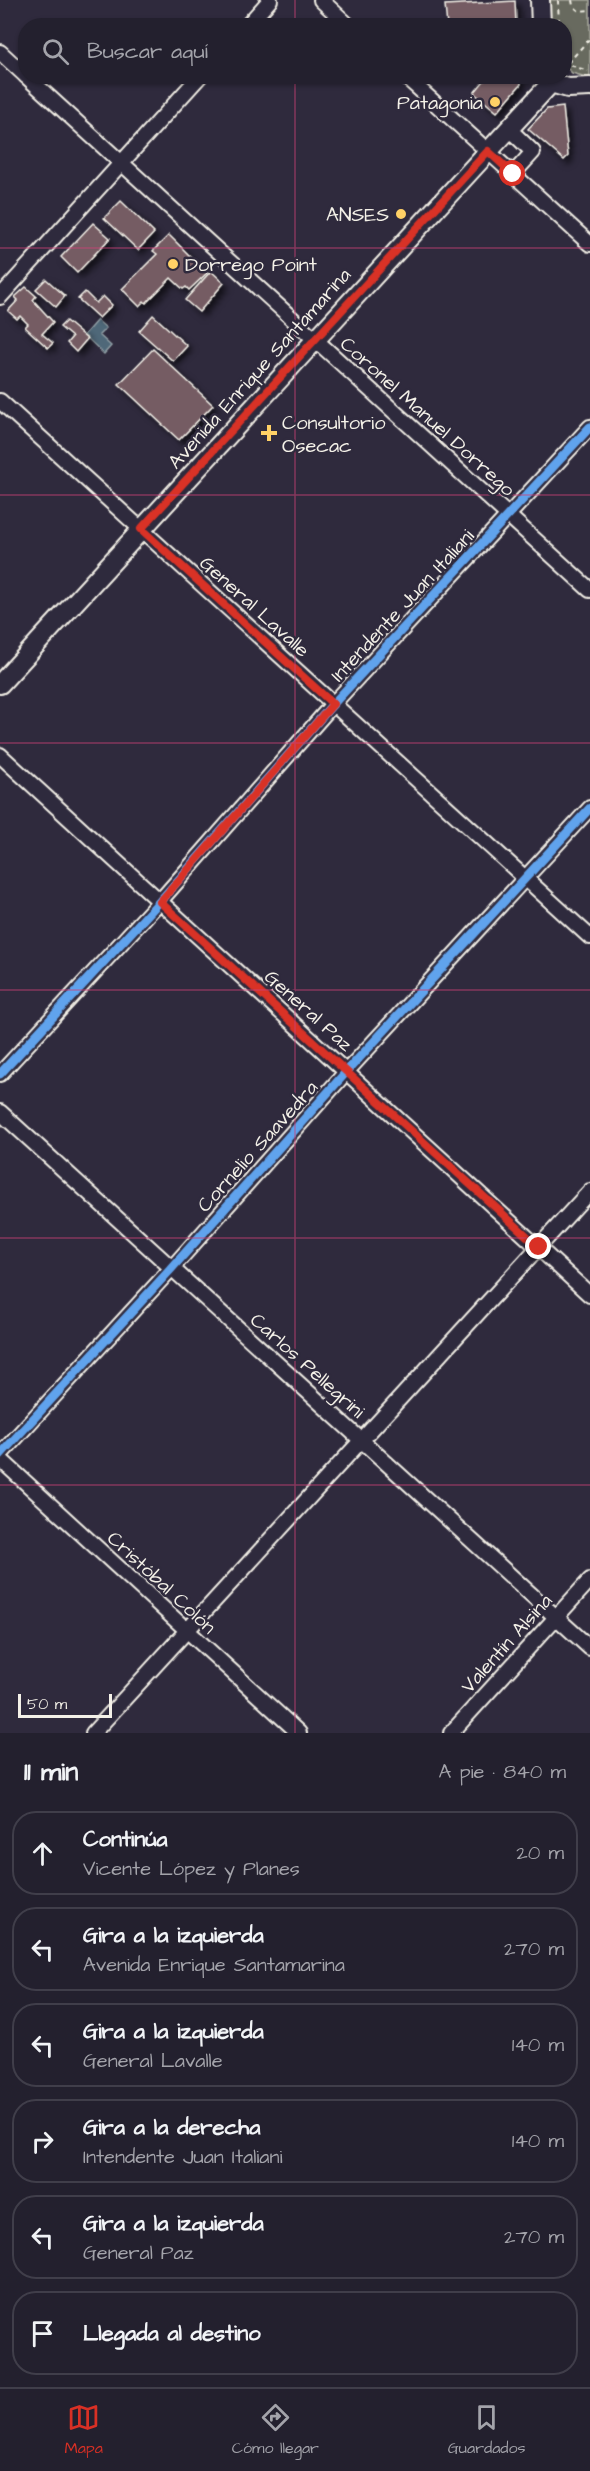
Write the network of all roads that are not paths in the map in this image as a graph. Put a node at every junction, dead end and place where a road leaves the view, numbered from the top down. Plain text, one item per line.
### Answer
1 (270, 0) edge
2 (321, 0) edge
3 (540, 0) edge
4 (254, 18) edge
5 (341, 18) edge
6 (541, 18) edge
7 (0, 52) edge
8 (18, 69) edge
9 (35, 84) edge
10 (193, 84) edge
11 (414, 84) edge
12 (546, 84) edge
13 (559, 84) edge
14 (590, 87) edge
15 (508, 128) junction
16 (488, 151) junction
17 (122, 163) junction
18 (513, 174) junction
19 (590, 244) edge
20 (0, 297) edge
21 (315, 339) junction
22 (0, 400) edge
23 (590, 428) edge
24 (510, 516) junction
25 (141, 529) junction
26 (590, 590) edge
27 (0, 684) edge
28 (333, 704) junction
29 (0, 755) edge
30 (590, 808) edge
31 (526, 879) junction
32 (160, 902) junction
33 (590, 937) edge
34 (347, 1071) junction
35 (0, 1074) edge
36 (0, 1112) edge
37 (590, 1191) edge
38 (539, 1247) junction
39 (171, 1269) junction
40 (590, 1295) edge
41 (362, 1439) junction
42 (0, 1457) edge
43 (590, 1580) edge
44 (556, 1617) junction
45 (187, 1632) junction
46 (590, 1648) edge
47 (93, 1733) edge
48 (299, 1733) edge
49 (451, 1733) edge

1 - 4 street
2 - 5 street
3 - 6 main road
7 - 8 street, Coronel Manuel Dorrego
9 - 17 street, Coronel Manuel Dorrego
10 - 17 street
11 - 16 street
12 - 15 main road, Avenida Enrique Santamarina
13 - 14 main road
15 - 16 main road, Avenida Enrique Santamarina
15 - 18 street
16 - 18 street
16 - 21 main road, Avenida Enrique Santamarina
17 - 20 street
17 - 21 street, Coronel Manuel Dorrego
18 - 19 street
21 - 24 street, Coronel Manuel Dorrego
21 - 25 main road, Avenida Enrique Santamarina
22 - 25 street, General Lavalle
23 - 24 street, Intendente Juan Italiani
24 - 26 street, Coronel Manuel Dorrego
24 - 28 street, Intendente Juan Italiani
25 - 27 main road, Avenida Enrique Santamarina
25 - 28 street, General Lavalle
28 - 31 street, General Lavalle
28 - 32 street, Intendente Juan Italiani
29 - 32 street, General Paz
30 - 31 street, Cornelio Saavedra
31 - 33 street, General Lavalle
31 - 34 street, Cornelio Saavedra
32 - 34 street, General Paz
32 - 35 street, Intendente Juan Italiani
34 - 38 street, General Paz
34 - 39 street, Cornelio Saavedra
36 - 39 street, Carlos Pellegrini
37 - 38 street
38 - 40 street, General Paz
38 - 41 street
39 - 41 street, Carlos Pellegrini
39 - 42 street, Cornelio Saavedra
41 - 44 street, Carlos Pellegrini
41 - 45 street
42 - 45 street, Cristóbal Colón
43 - 44 street, Valentín Alsina
44 - 46 street, Carlos Pellegrini
44 - 49 street, Valentín Alsina
45 - 47 street
45 - 48 street, Cristóbal Colón

